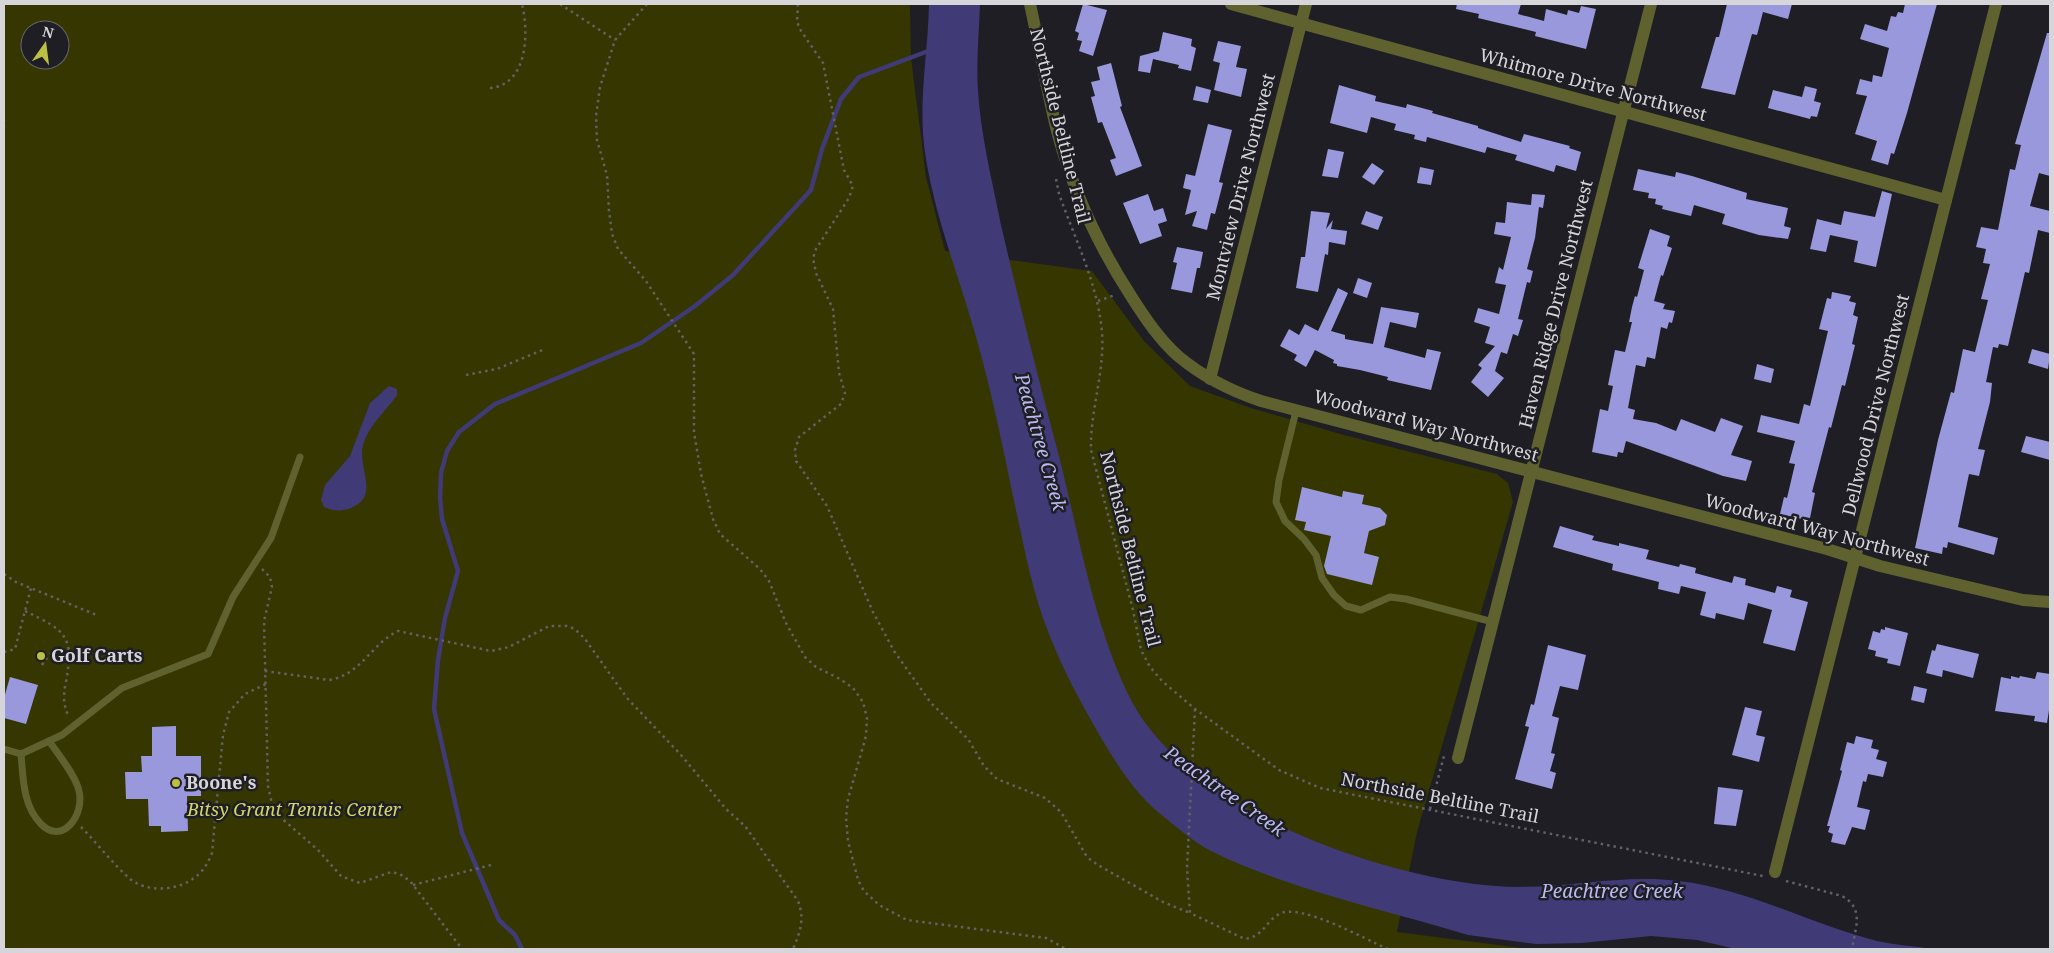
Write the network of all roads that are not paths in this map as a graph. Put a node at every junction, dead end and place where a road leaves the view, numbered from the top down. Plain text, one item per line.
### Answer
1 (1030, 4) edge
2 (1231, 4) edge
3 (1306, 4) edge
4 (1651, 4) edge
5 (1996, 4) edge
6 (1301, 22) junction
7 (1624, 110) junction
8 (1946, 200) junction
9 (1210, 379) junction
10 (1296, 411) junction
11 (300, 457) dead end
12 (1532, 472) junction
13 (1855, 558) junction
14 (2050, 602) edge
15 (1493, 622) junction
16 (49, 741) junction
17 (4, 749) edge
18 (21, 754) junction
19 (1458, 758) road end
20 (1774, 876) road end

1 - 9 street, Woodward Way Northwest
2 - 6 street, Whitmore Drive Northwest
3 - 6 street, Montview Drive Northwest
4 - 7 street, Haven Ridge Drive Northwest
5 - 8 street, Dellwood Drive Northwest
6 - 7 street, Whitmore Drive Northwest
6 - 9 street, Montview Drive Northwest
7 - 8 street, Whitmore Drive Northwest
7 - 12 street, Haven Ridge Drive Northwest
8 - 13 street, Dellwood Drive Northwest
9 - 10 street, Woodward Way Northwest
10 - 12 street, Woodward Way Northwest
10 - 15 lane
11 - 16 lane
12 - 13 street, Woodward Way Northwest
12 - 15 street, Haven Ridge Drive Northwest
13 - 14 street, Woodward Way Northwest
13 - 20 street, Dellwood Drive Northwest
15 - 19 street, Haven Ridge Drive Northwest
16 - 18 lane
16 - 18 lane
17 - 18 lane

